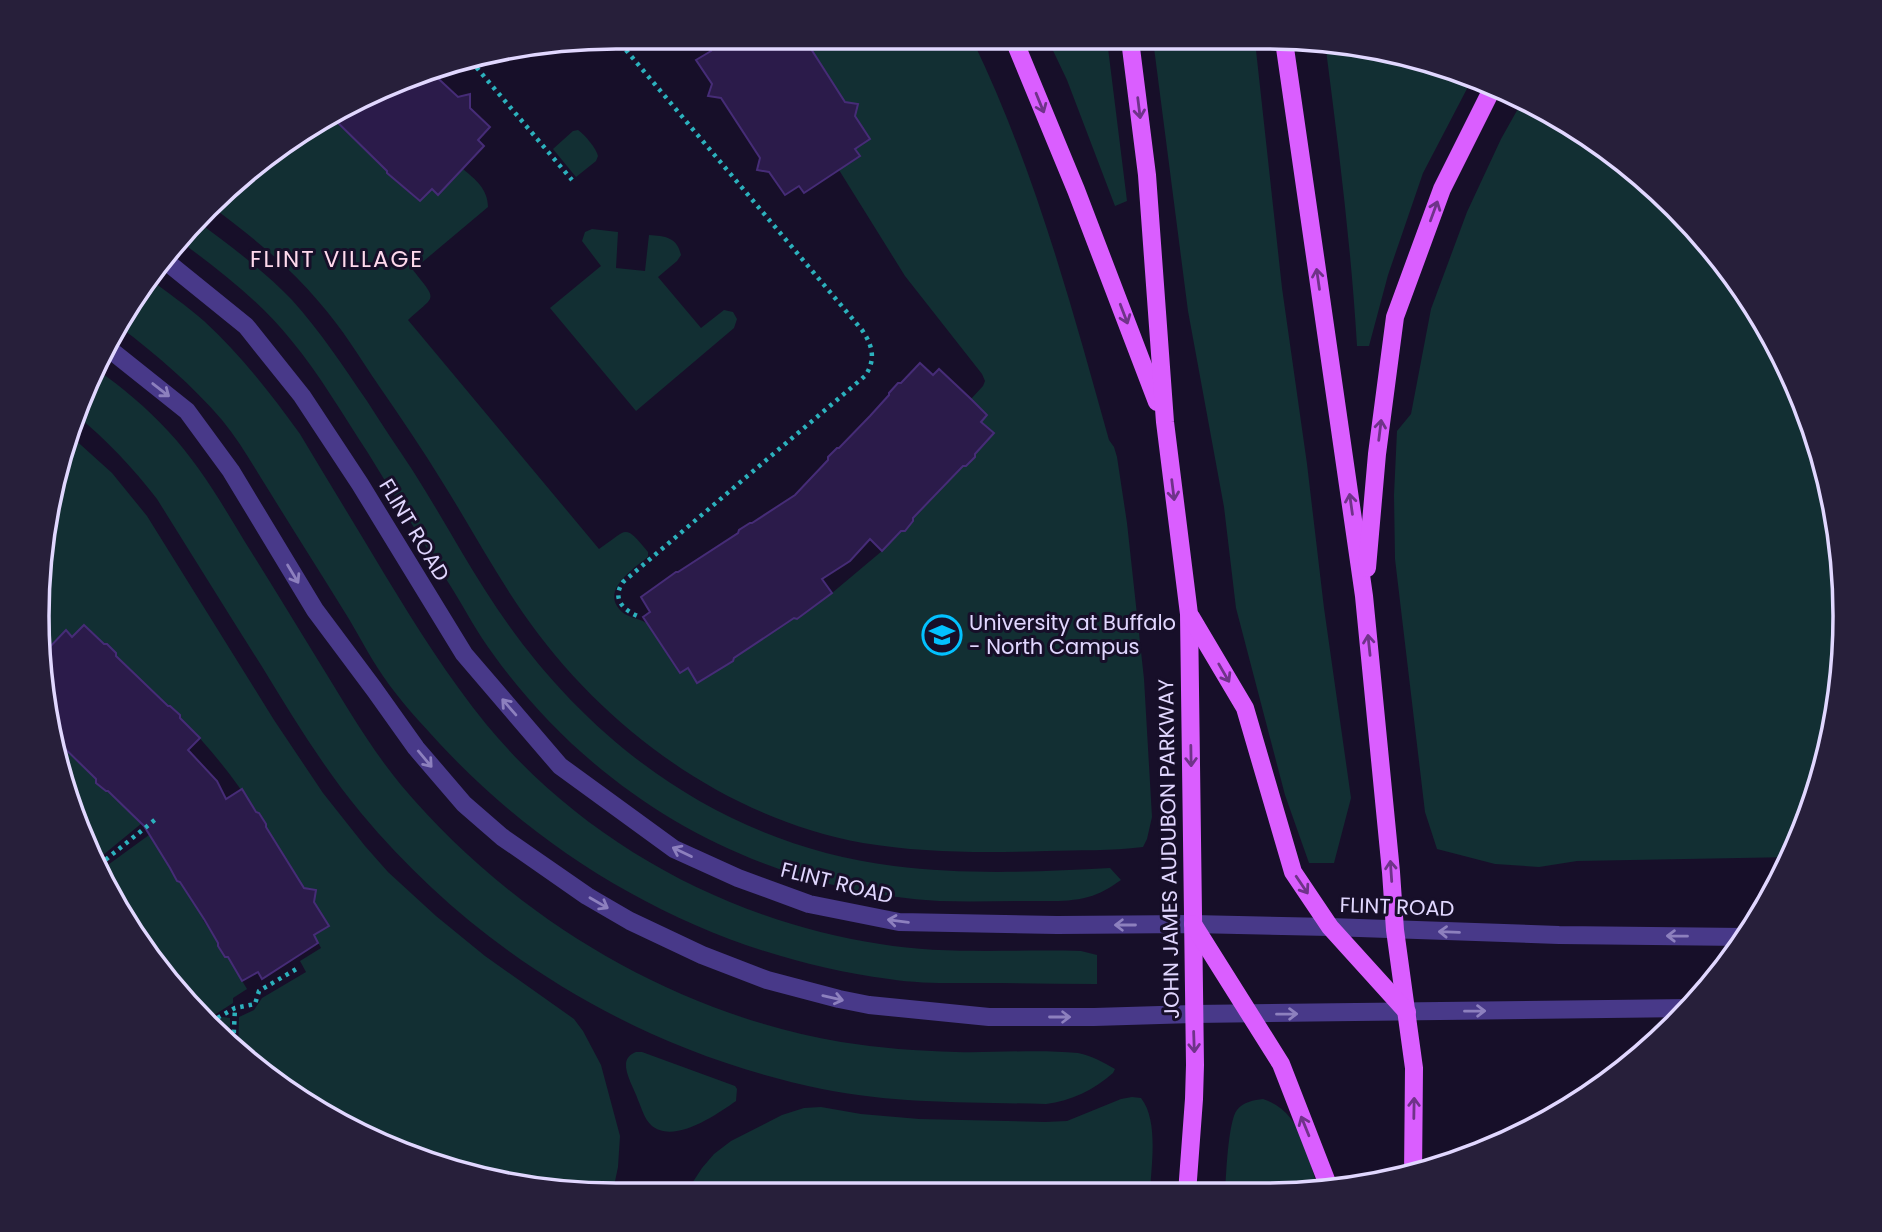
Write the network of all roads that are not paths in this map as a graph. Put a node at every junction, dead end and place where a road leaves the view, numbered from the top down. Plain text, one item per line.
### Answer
1 (1018, 49) edge
2 (1131, 49) edge
3 (1285, 50) edge
4 (1490, 95) edge
5 (171, 265) edge
6 (114, 353) edge
7 (1165, 422) junction
8 (1364, 596) junction
9 (1189, 614) junction
10 (1193, 925) junction
11 (1330, 927) junction
12 (1395, 930) junction
13 (1733, 937) edge
14 (1675, 1008) edge
15 (1407, 1012) junction
16 (1193, 1014) junction
17 (1251, 1014) junction
18 (1413, 1164) edge
19 (1327, 1179) edge
20 (1188, 1183) edge

1 -> 7 main road
2 -> 7 main road
8 -> 3 main road
8 -> 4 main road
10 -> 5 street, FLINT ROAD
6 -> 16 street
7 -> 9 main road, JOHN JAMES AUDUBON PARKWAY
12 -> 8 main road
9 -> 10 main road, JOHN JAMES AUDUBON PARKWAY
9 -> 11 main road
10 - 11 street, FLINT ROAD
10 - 16 main road, JOHN JAMES AUDUBON PARKWAY
10 - 17 main road
11 - 12 street, FLINT ROAD
11 - 15 main road
13 -> 12 street, FLINT ROAD
12 - 15 main road
15 -> 14 street
17 -> 15 street
18 -> 15 main road
16 - 17 street
16 -> 20 main road, JOHN JAMES AUDUBON PARKWAY
19 -> 17 main road

